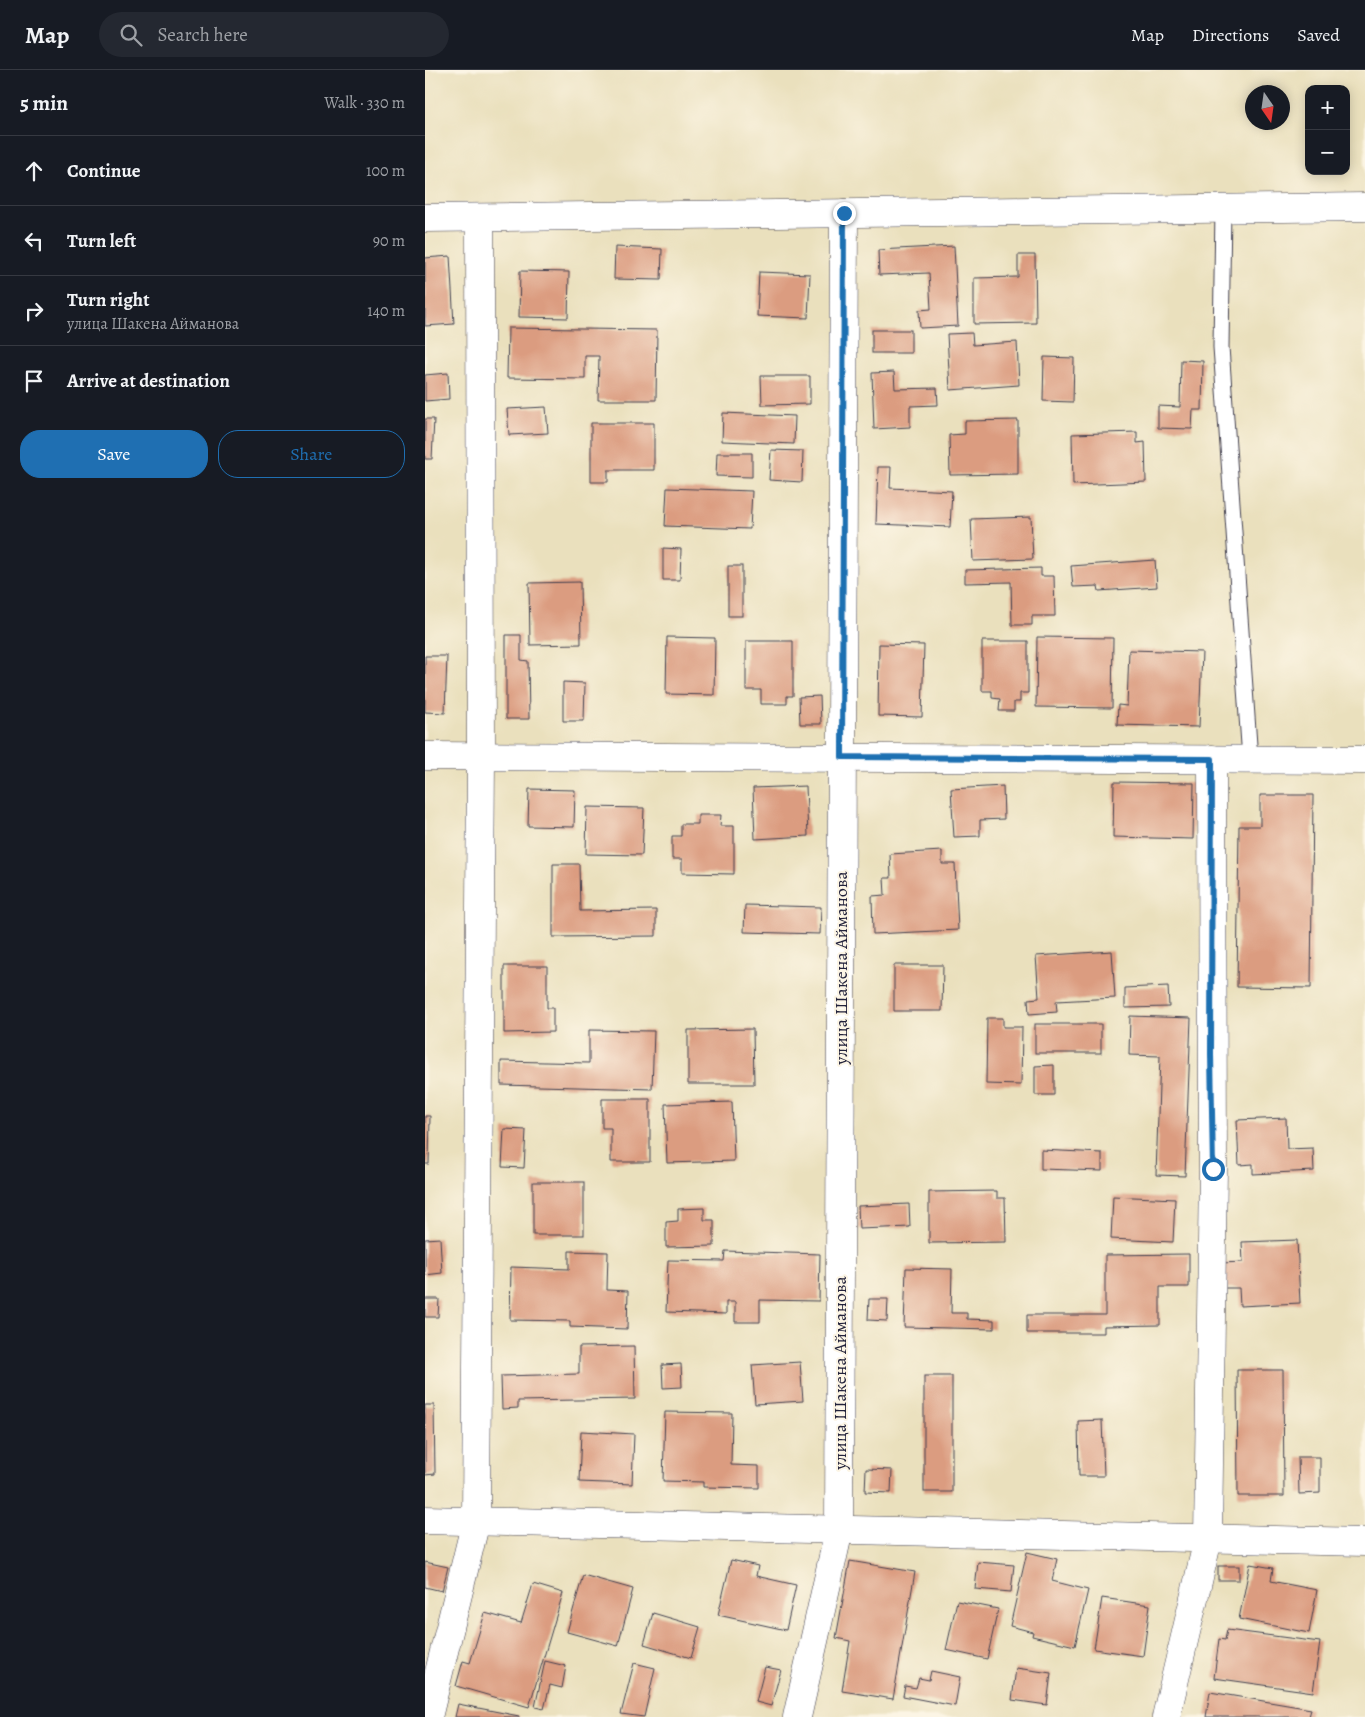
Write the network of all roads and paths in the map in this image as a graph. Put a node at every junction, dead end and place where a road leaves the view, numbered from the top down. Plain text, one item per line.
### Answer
1 (1365, 207) edge
2 (1223, 209) junction
3 (844, 213) junction
4 (425, 218) edge
5 (480, 218) junction
6 (425, 756) edge
7 (481, 756) junction
8 (842, 757) junction
9 (1212, 759) junction
10 (1250, 759) junction
11 (1365, 760) edge
12 (425, 1520) edge
13 (476, 1521) junction
14 (839, 1530) junction
15 (1208, 1539) junction
16 (1365, 1542) edge
17 (427, 1717) edge
18 (797, 1717) edge
19 (1166, 1717) edge

1 - 2 street
2 - 3 street
2 - 10 lane
3 - 5 street
3 - 8 street, улица Шакена Айманова
4 - 5 street
5 - 7 street
6 - 7 street
7 - 8 street
7 - 13 street
8 - 9 street
8 - 14 street, улица Шакена Айманова
9 - 10 street
9 - 15 street
10 - 11 street
12 - 13 street
13 - 14 street
13 - 17 street
14 - 15 street
14 - 18 street, улица Шакена Айманова
15 - 16 street
15 - 19 street

